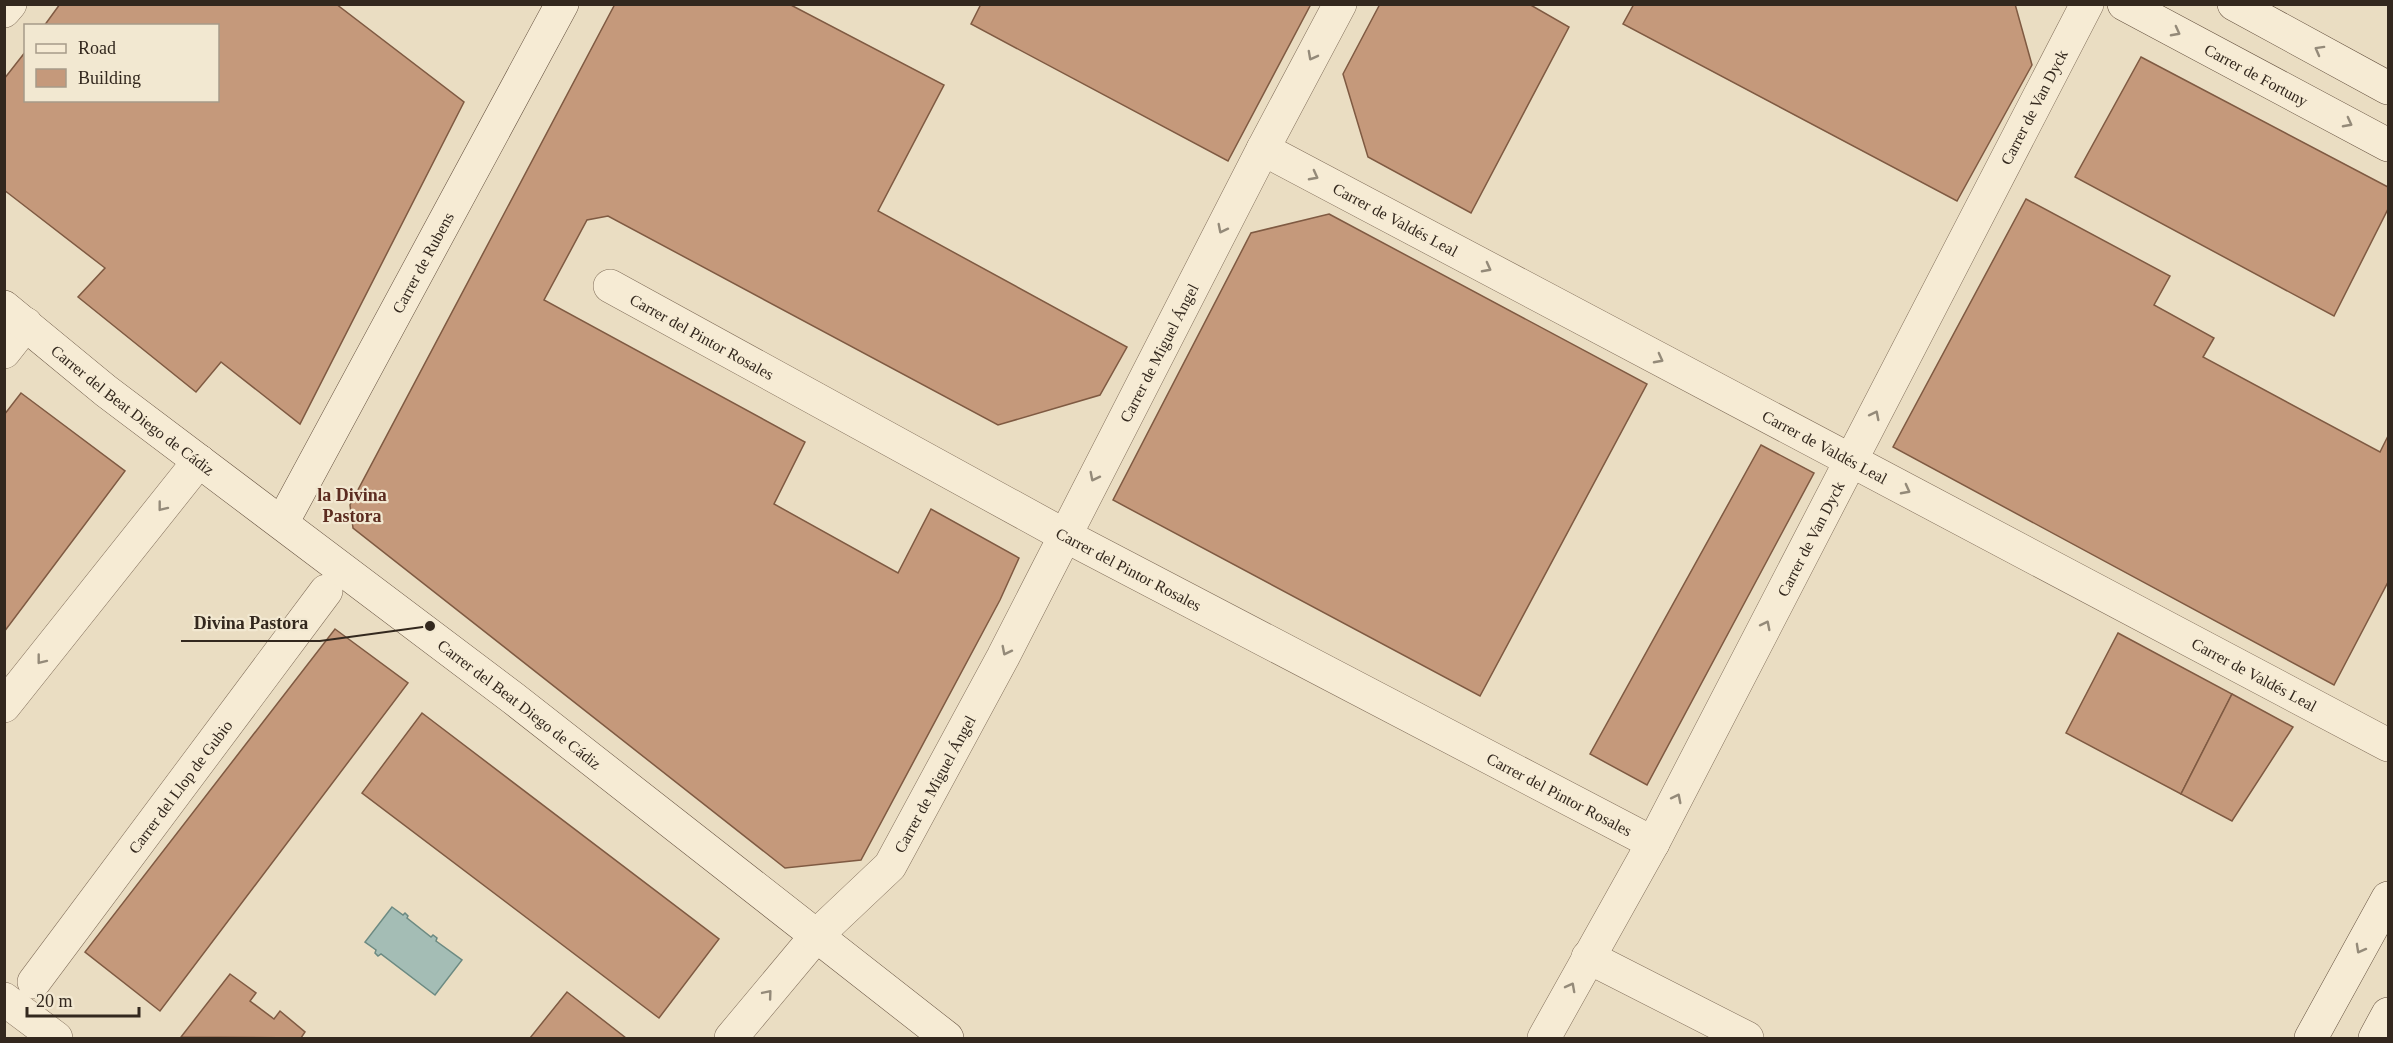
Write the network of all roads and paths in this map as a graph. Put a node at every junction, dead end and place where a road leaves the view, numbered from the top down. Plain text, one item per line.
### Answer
1 (10, 4) edge
2 (562, 4) edge
3 (1340, 4) edge
4 (2087, 4) edge
5 (2124, 4) edge
6 (2234, 4) edge
7 (4, 11) edge
8 (2388, 88) edge
9 (2388, 145) edge
10 (1263, 149) junction
11 (610, 285) dead end
12 (15, 316) edge
13 (4, 352) edge
14 (199, 461) junction
15 (1851, 461) junction
16 (282, 523) junction
17 (1064, 535) junction
18 (326, 591) dead end
19 (4, 706) edge
20 (2388, 745) edge
21 (1653, 843) junction
22 (2388, 897) edge
23 (817, 935) junction
24 (1588, 957) junction
25 (34, 982) dead end
26 (4, 999) edge
27 (2388, 1014) edge
28 (56, 1038) edge
29 (731, 1038) edge
30 (947, 1038) edge
31 (1544, 1038) edge
32 (1747, 1038) edge
33 (2311, 1038) edge
34 (2375, 1038) edge

1 - 7 street
2 - 16 street, Carrer de Rubens
3 -> 10 street, Carrer de Miguel Ángel
15 -> 4 street, Carrer de Van Dyck
5 -> 9 street, Carrer de Fortuny
8 -> 6 street
10 -> 15 street, Carrer de Valdés Leal
10 -> 17 street, Carrer de Miguel Ángel
11 - 17 street, Carrer del Pintor Rosales
12 - 13 street
12 - 14 street, Carrer del Beat Diego de Cádiz
14 - 16 street, Carrer del Beat Diego de Cádiz
14 -> 19 street
15 -> 20 street, Carrer de Valdés Leal
21 -> 15 street, Carrer de Van Dyck
16 - 23 street, Carrer del Beat Diego de Cádiz
17 - 21 street, Carrer del Pintor Rosales
17 -> 23 street, Carrer de Miguel Ángel
18 - 25 street, Carrer del Llop de Gubio
21 - 24 street, Carrer de Van Dyck
22 -> 33 street
29 -> 23 street, Carrer de Miguel Ángel
23 - 30 street, Carrer del Beat Diego de Cádiz
31 -> 24 street, Carrer de Van Dyck
24 - 32 street
26 - 28 street
27 - 34 street

